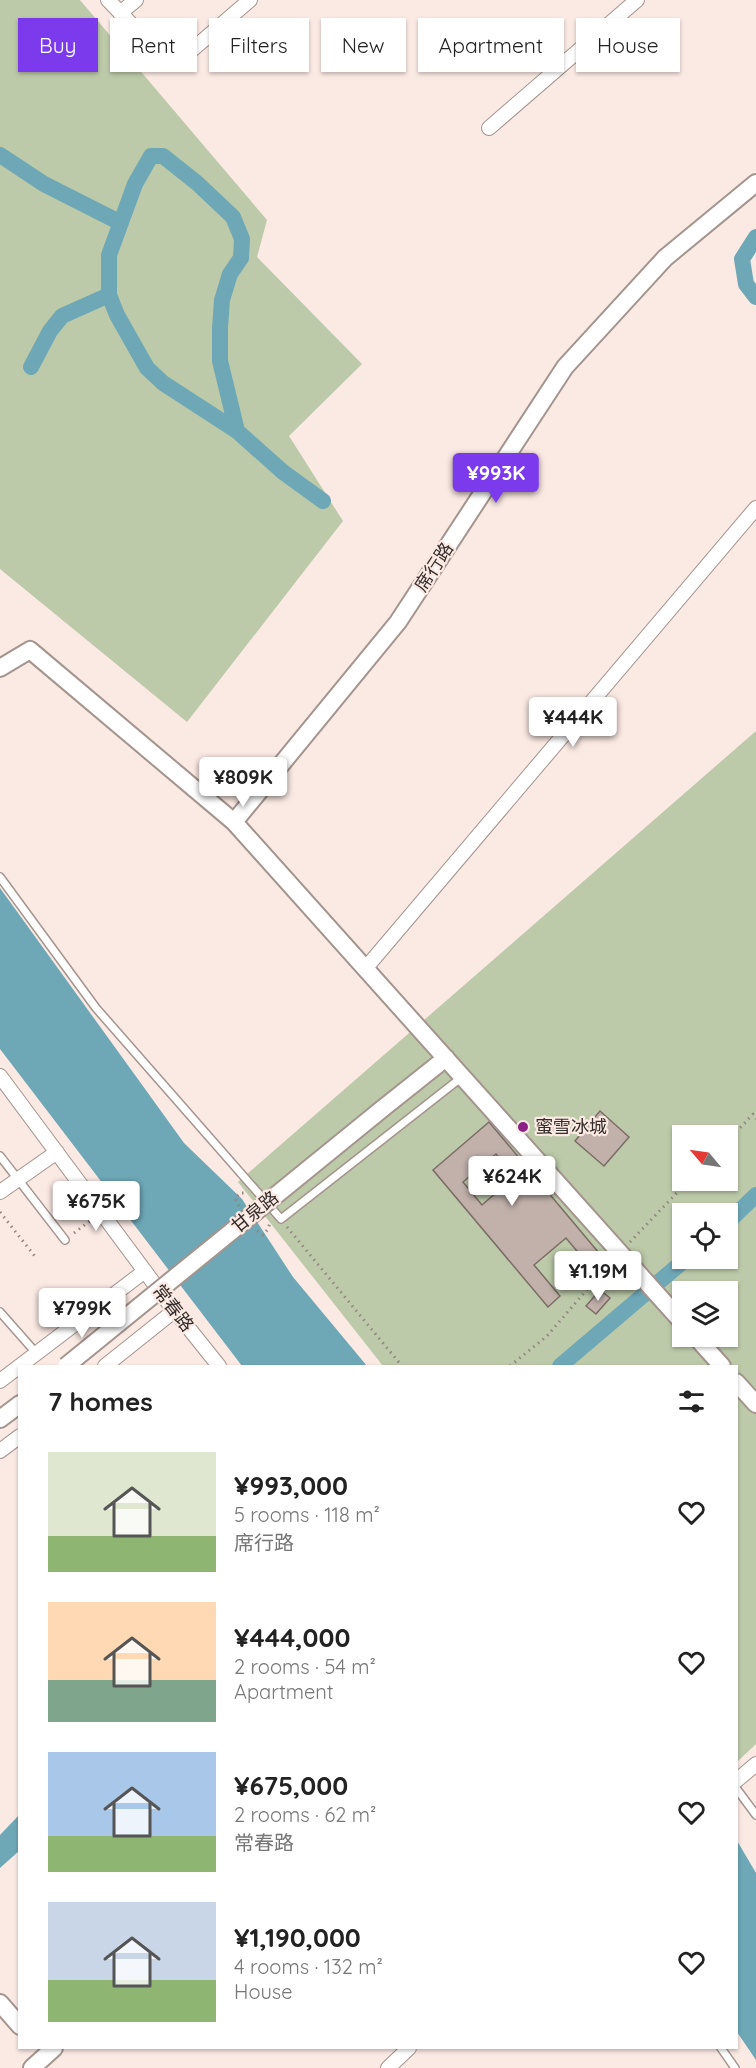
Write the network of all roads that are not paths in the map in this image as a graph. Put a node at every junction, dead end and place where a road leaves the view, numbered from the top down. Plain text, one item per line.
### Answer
1 (108, 0) edge
2 (136, 0) edge
3 (250, 0) edge
4 (637, 0) edge
5 (120, 13) junction
6 (489, 128) dead end
7 (756, 183) edge
8 (756, 508) edge
9 (0, 668) edge
10 (234, 822) junction
11 (0, 877) edge
12 (365, 969) junction
13 (446, 1058) junction
14 (0, 1076) edge
15 (462, 1077) junction
16 (57, 1152) junction
17 (0, 1155) edge
18 (18, 1179) junction
19 (0, 1192) edge
20 (65, 1239) road end
21 (145, 1271) junction
22 (672, 1310) edge
23 (174, 1311) junction
24 (0, 1312) edge
25 (705, 1347) edge
26 (37, 1354) junction
27 (22, 1365) edge
28 (67, 1365) edge
29 (106, 1365) edge
30 (218, 1365) edge
31 (721, 1365) edge
32 (18, 1368) edge
33 (0, 1381) edge
34 (738, 1384) edge
35 (756, 1404) edge
36 (18, 1406) edge
37 (0, 1419) edge
38 (18, 1438) edge
39 (0, 1451) edge
40 (756, 1764) edge
41 (738, 1779) edge
42 (738, 1791) edge
43 (756, 1815) edge
44 (0, 2003) edge
45 (18, 2024) edge
46 (409, 2049) edge
47 (722, 2049) edge
48 (48, 2055) edge
49 (32, 2068) edge
50 (388, 2068) edge
51 (735, 2068) edge

1 - 5 street
2 - 5 street
3 - 5 street
4 - 6 street
7 - 10 street, 席行路
8 - 12 street
9 - 10 street
10 - 12 street
11 - 15 lane
12 - 13 street
13 - 15 street
13 - 28 street, 甘泉路, bridge
14 - 16 street, 常春路
15 - 22 street
16 - 18 street
16 - 21 street, 常春路
17 - 18 lane
18 - 19 street
18 - 20 lane
21 - 23 street, 常春路
21 - 26 street
23 - 29 street
23 - 30 street, 常春路
24 - 26 lane
25 - 31 street
26 - 27 street
32 - 33 street
34 - 35 street
36 - 37 street
38 - 39 street
40 - 41 street
42 - 43 lane
44 - 45 street
46 - 50 street
47 - 51 lane
48 - 49 street

